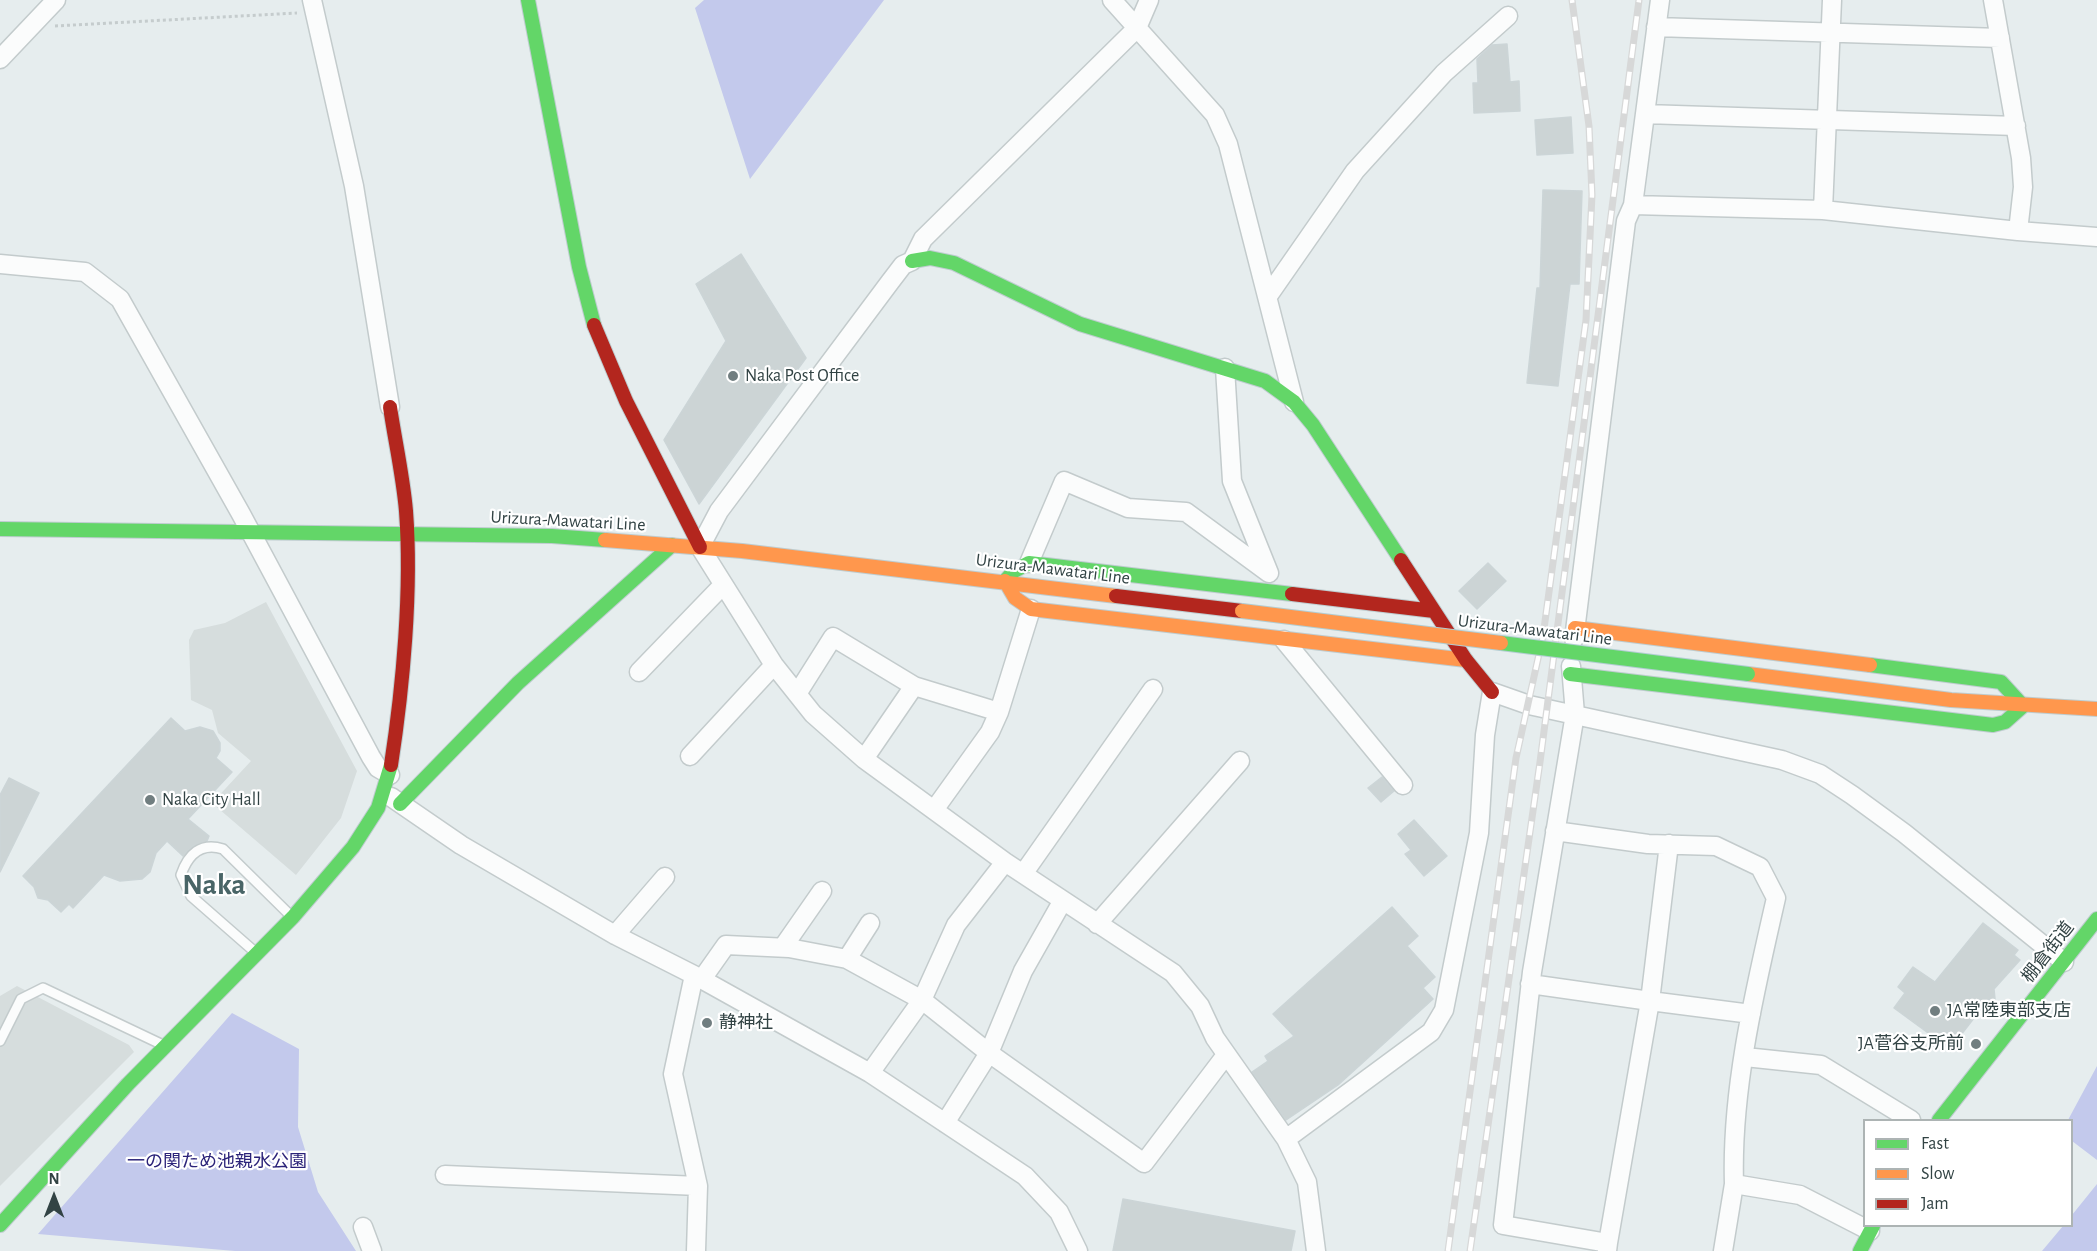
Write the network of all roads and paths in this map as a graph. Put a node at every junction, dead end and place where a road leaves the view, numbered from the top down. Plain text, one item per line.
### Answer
1 (57, 0) edge
2 (528, 0) edge
3 (1112, 0) edge
4 (1149, 0) edge
5 (1660, 0) edge
6 (1832, 0) edge
7 (1993, 0) edge
8 (314, 7) edge
9 (1508, 16) dead end
10 (32, 27) junction
11 (1656, 27) junction
12 (1137, 28) junction
13 (1830, 32) junction
14 (2000, 38) junction
15 (0, 59) edge
16 (1645, 114) junction
17 (1827, 120) junction
18 (2016, 126) junction
19 (1633, 205) junction
20 (1823, 210) junction
21 (2018, 231) junction
22 (2097, 237) edge
23 (912, 261) junction
24 (0, 264) edge
25 (1268, 296) junction
26 (1225, 368) junction
27 (1294, 402) junction
28 (390, 407) joint
29 (0, 529) edge
30 (251, 532) junction
31 (406, 534) junction
32 (672, 545) junction
33 (700, 547) junction
34 (1029, 562) junction
35 (1269, 573) junction
36 (1005, 581) junction
37 (723, 585) junction
38 (1283, 593) junction
39 (1031, 609) junction
40 (1434, 611) junction
41 (1575, 627) junction
42 (1284, 640) junction
43 (1466, 660) junction
44 (774, 665) junction
45 (639, 672) dead end
46 (1570, 674) junction
47 (914, 686) junction
48 (1153, 689) dead end
49 (1492, 692) junction
50 (797, 694) junction
51 (2023, 706) junction
52 (2097, 709) edge
53 (999, 712) junction
54 (1575, 714) junction
55 (690, 756) dead end
56 (864, 759) junction
57 (1240, 761) dead end
58 (386, 784) junction
59 (1403, 785) dead end
60 (400, 804) junction
61 (934, 810) junction
62 (1555, 831) junction
63 (1669, 844) junction
64 (1005, 862) junction
65 (1023, 874) junction
66 (665, 877) dead end
67 (822, 891) dead end
68 (1062, 902) junction
69 (292, 917) junction
70 (2097, 919) edge
71 (870, 922) dead end
72 (1097, 924) junction
73 (615, 935) junction
74 (783, 947) junction
75 (256, 953) junction
76 (847, 959) junction
77 (2064, 962) junction
78 (698, 977) junction
79 (1530, 984) junction
80 (922, 1000) junction
81 (1650, 1001) junction
82 (1751, 1014) junction
83 (0, 1041) edge
84 (165, 1046) junction
85 (989, 1053) junction
86 (1226, 1055) junction
87 (1745, 1058) junction
88 (870, 1073) junction
89 (1909, 1119) edge
90 (1941, 1119) edge
91 (945, 1123) junction
92 (1286, 1138) junction
93 (445, 1175) dead end
94 (1734, 1184) junction
95 (698, 1186) junction
96 (1863, 1224) edge
97 (0, 1225) edge
98 (363, 1227) dead end
99 (1871, 1228) edge
100 (1608, 1247) edge
101 (372, 1251) edge
102 (696, 1251) edge
103 (1078, 1251) edge
104 (1316, 1251) edge
105 (1723, 1251) edge
106 (1860, 1251) edge

1 - 10 street
2 - 33 main road
3 - 12 street
4 - 12 street
5 - 11 street
6 - 13 street
7 - 14 street
8 - 10 path
8 - 28 street
9 - 25 street
10 - 15 street
11 - 13 street
11 - 16 street
12 - 23 street
12 - 25 street
13 - 14 street
13 - 17 street
14 - 18 street
16 - 17 street
16 - 19 street
17 - 18 street
17 - 20 street
18 - 21 street
19 - 20 street
19 - 41 street
20 - 21 street
21 - 22 street
23 - 26 main road
23 - 33 street
24 - 30 street
25 - 27 street
26 - 27 main road
26 - 35 street
27 - 40 main road
28 - 31 main road
29 - 30 main road, Urizura-Mawatari Line
30 - 31 main road, Urizura-Mawatari Line
30 - 58 street
31 - 32 main road, Urizura-Mawatari Line
31 - 58 main road
32 - 33 main road, Urizura-Mawatari Line
32 - 60 main road
33 - 36 main road, Urizura-Mawatari Line
33 - 37 street
34 - 35 street
34 - 36 main road
34 - 38 main road
35 - 38 street
36 - 39 main road
36 - 51 main road, Urizura-Mawatari Line, bridge
37 - 44 street
37 - 45 street
38 - 40 main road
39 - 42 main road
39 - 53 street
40 - 43 main road
41 - 46 street
41 - 51 main road
42 - 43 main road
42 - 59 street
43 - 49 main road
44 - 50 street
44 - 55 street
46 - 51 main road
46 - 54 street
47 - 50 street
47 - 53 street
47 - 56 street
48 - 65 street
49 - 54 street
49 - 92 street
50 - 56 street
51 - 52 main road, Urizura-Mawatari Line
53 - 61 street
54 - 62 street
54 - 77 street
56 - 61 street
57 - 72 street
58 - 60 street
58 - 69 main road
60 - 73 street
61 - 64 street
62 - 63 street
62 - 79 street
63 - 81 street
63 - 82 street
64 - 65 street
64 - 80 street
65 - 68 street
66 - 73 street
67 - 74 street
68 - 72 street
68 - 85 street
69 - 75 main road
69 - 75 lane
70 - 77 main road, 棚倉街道
71 - 76 street
72 - 86 street
73 - 78 street
74 - 76 street
74 - 78 street
75 - 84 main road
76 - 80 street
77 - 90 main road, 棚倉街道
78 - 88 street
78 - 95 street
79 - 81 street
79 - 100 street
80 - 85 street
80 - 88 street
81 - 82 street
81 - 100 street
82 - 87 street
83 - 84 lane
84 - 97 main road
85 - 86 street
85 - 91 street
86 - 92 street
87 - 89 street
87 - 94 street
88 - 91 street
91 - 103 street
92 - 104 street
93 - 95 street
94 - 96 street
94 - 105 street
95 - 102 street
98 - 101 street
99 - 106 main road

